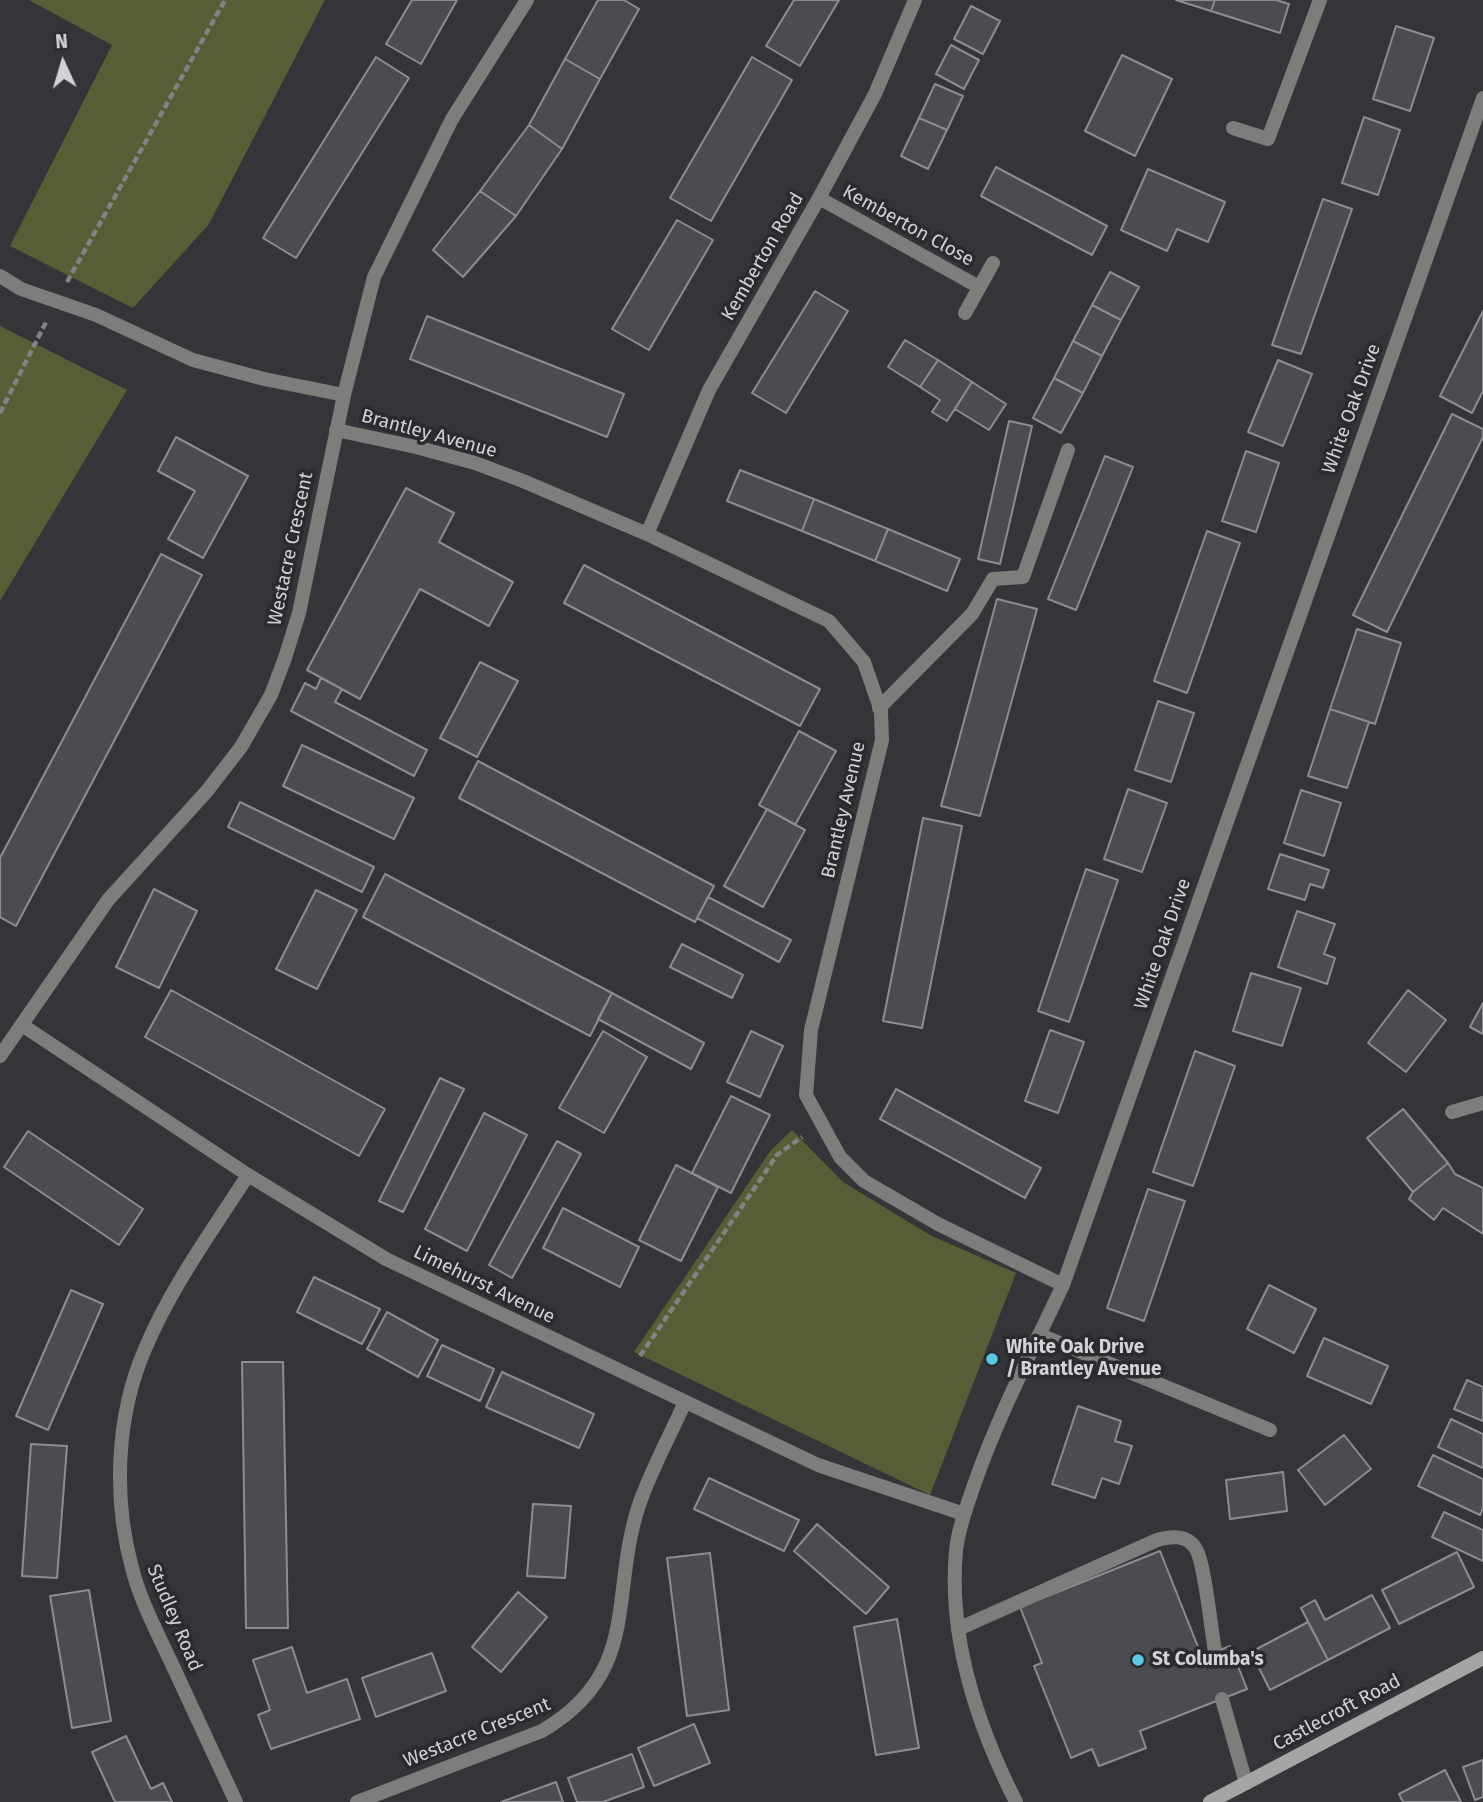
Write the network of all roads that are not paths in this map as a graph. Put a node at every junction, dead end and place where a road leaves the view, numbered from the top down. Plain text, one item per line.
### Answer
1 (527, 0) edge
2 (915, 0) edge
3 (1320, 0) edge
4 (1483, 98) edge
5 (1233, 128) dead end
6 (819, 198) junction
7 (993, 263) dead end
8 (0, 276) edge
9 (979, 287) junction
10 (965, 313) dead end
11 (344, 395) junction
12 (336, 430) junction
13 (1068, 450) dead end
14 (647, 534) junction
15 (879, 708) junction
16 (22, 1025) junction
17 (0, 1056) edge
18 (1483, 1103) edge
19 (1452, 1112) dead end
20 (248, 1175) junction
21 (1063, 1285) junction
22 (1040, 1335) junction
23 (685, 1402) junction
24 (1270, 1430) dead end
25 (964, 1514) junction
26 (958, 1629) junction
27 (1215, 1651) dead end
28 (1483, 1658) edge
29 (1222, 1699) dead end
30 (1246, 1783) junction
31 (236, 1802) edge
32 (357, 1802) edge
33 (1016, 1802) edge
34 (1209, 1802) edge

1 - 11 street, Westacre Crescent
2 - 6 street, Kemberton Road
3 - 5 street
4 - 21 street, White Oak Drive
6 - 9 street, Kemberton Close
6 - 14 street, Kemberton Road
7 - 9 street, Kemberton Close
8 - 11 street
9 - 10 street, Kemberton Close
11 - 12 street, Westacre Crescent
12 - 14 street, Brantley Avenue
12 - 16 street, Westacre Crescent
13 - 15 street
14 - 15 street, Brantley Avenue
15 - 21 street, Brantley Avenue
16 - 17 street, Westacre Crescent
16 - 20 street, Limehurst Avenue
18 - 19 street
20 - 23 street, Limehurst Avenue
20 - 31 street, Studley Road
21 - 22 street, White Oak Drive
22 - 24 street
22 - 25 street, White Oak Drive
23 - 25 street, Limehurst Avenue
23 - 32 street, Westacre Crescent
25 - 26 street, White Oak Drive
26 - 27 street
26 - 33 street, White Oak Drive
28 - 30 street, Castlecroft Road
29 - 30 street
30 - 34 street, Castlecroft Road

